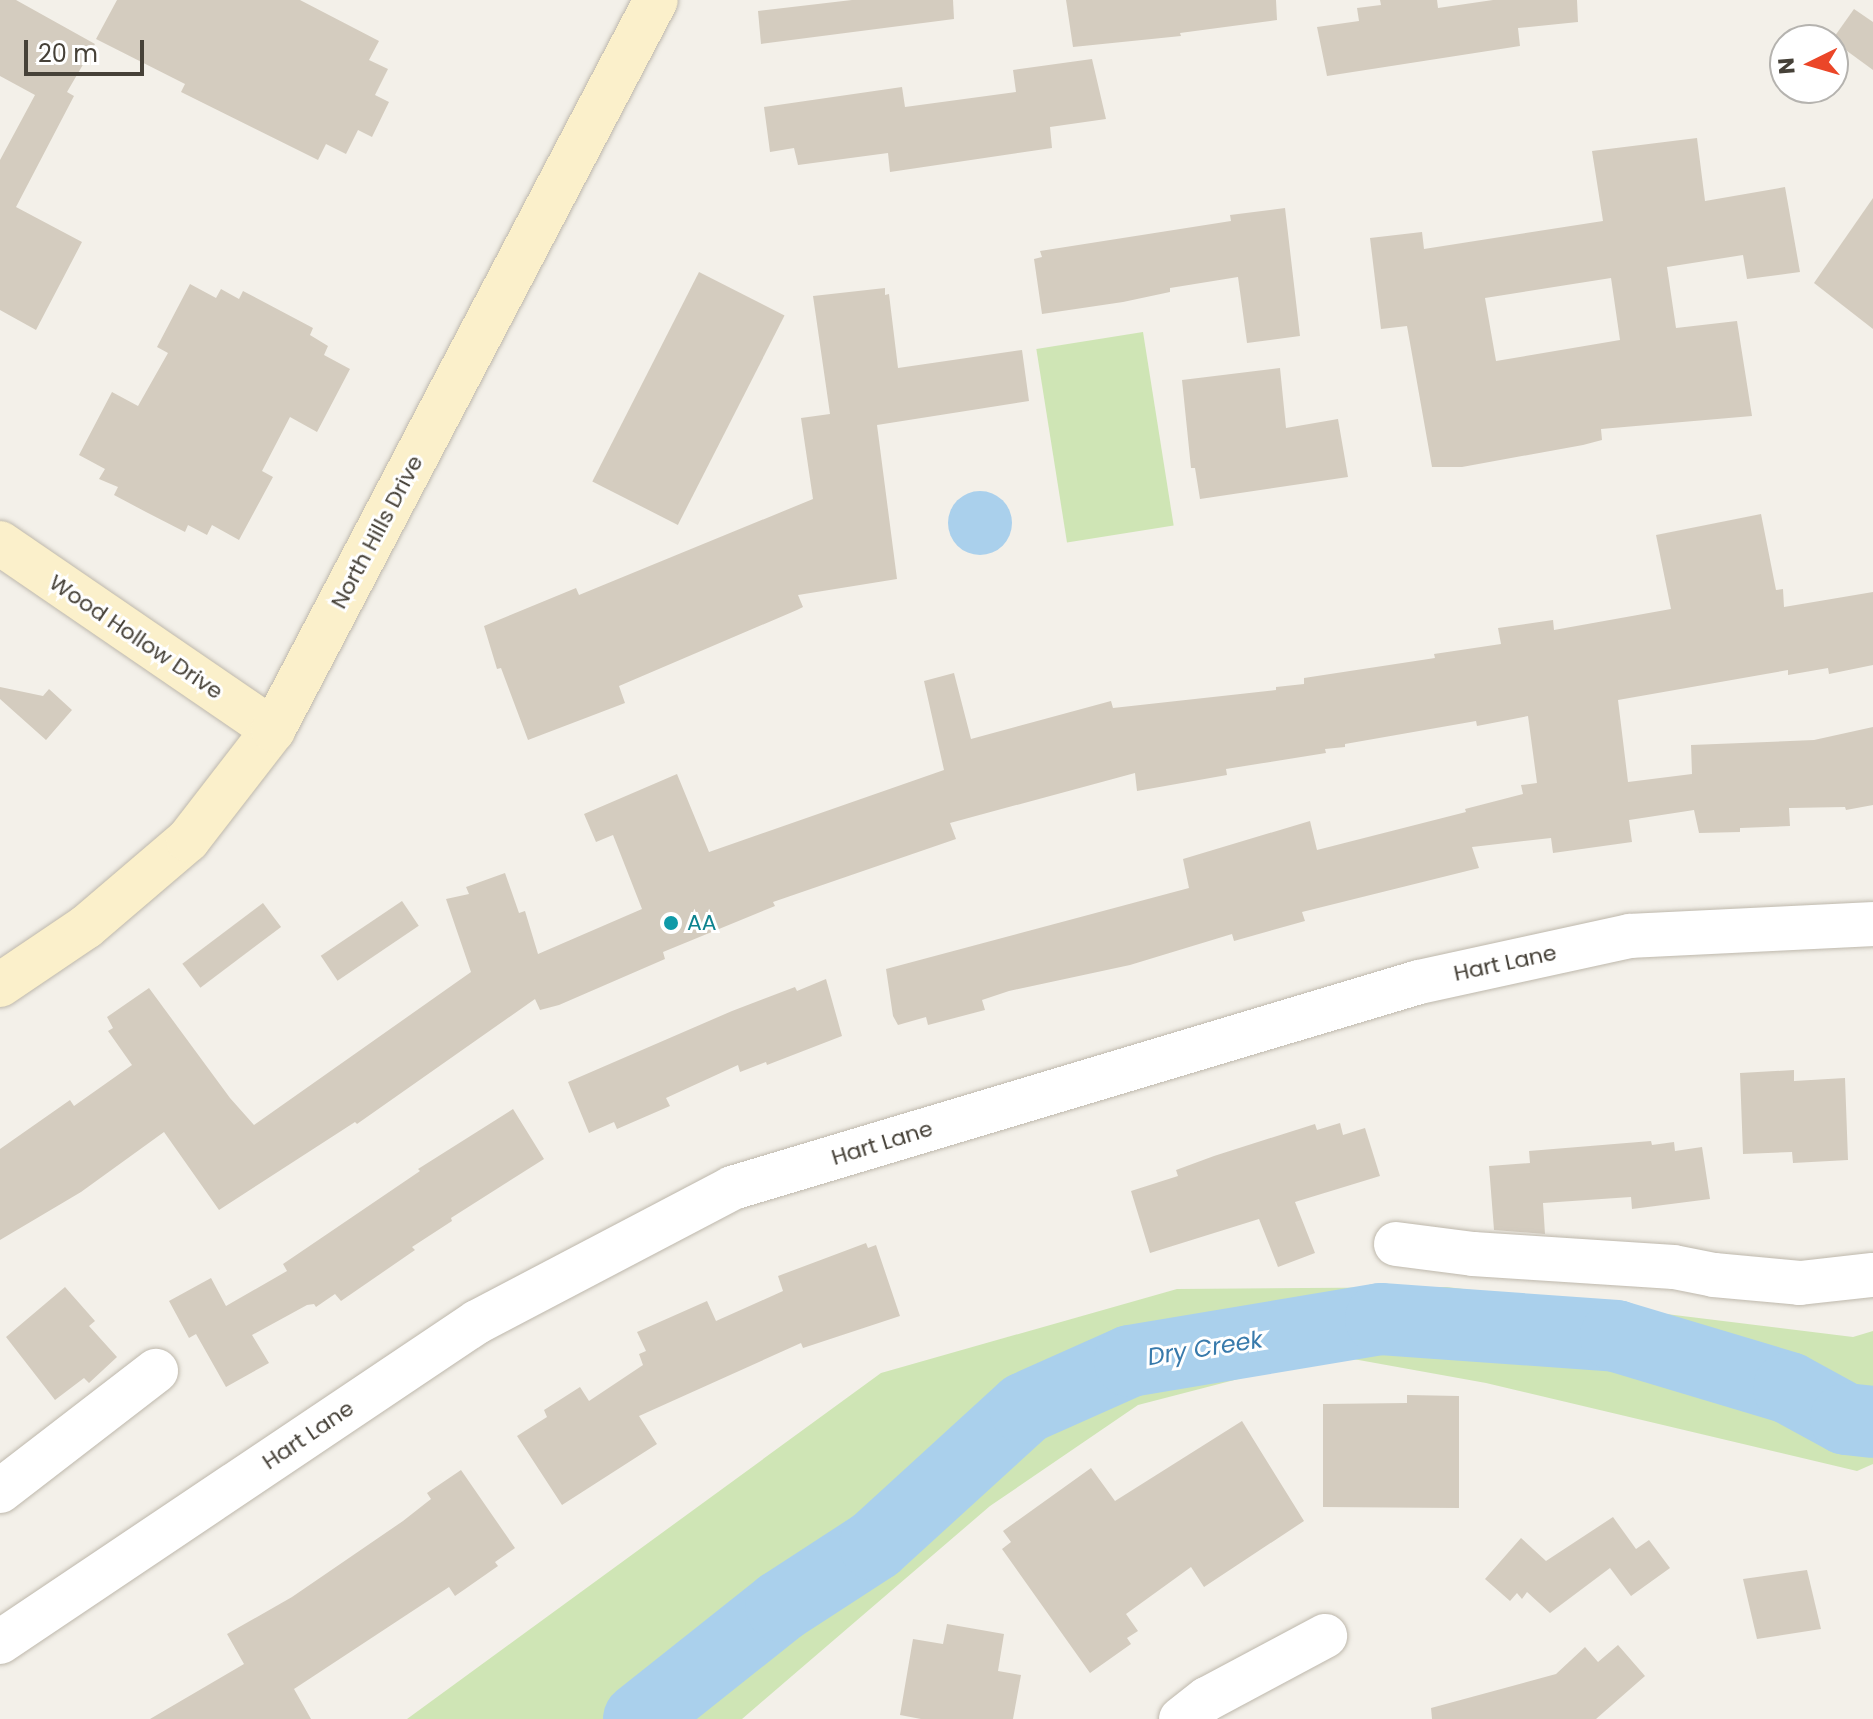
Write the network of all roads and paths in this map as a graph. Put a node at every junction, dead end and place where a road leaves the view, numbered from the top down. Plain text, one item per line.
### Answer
1 (656, 0) edge
2 (0, 543) edge
3 (273, 730) junction
4 (1873, 924) edge
5 (0, 985) edge
6 (1396, 1244) dead end
7 (1873, 1275) edge
8 (156, 1371) dead end
9 (0, 1491) edge
10 (1325, 1636) dead end
11 (0, 1642) edge
12 (1181, 1719) edge

1 - 3 street, North Hills Drive
2 - 3 street, Wood Hollow Drive
3 - 5 street, North Hills Drive
4 - 11 street, Hart Lane
6 - 7 street
8 - 9 street
10 - 12 street

